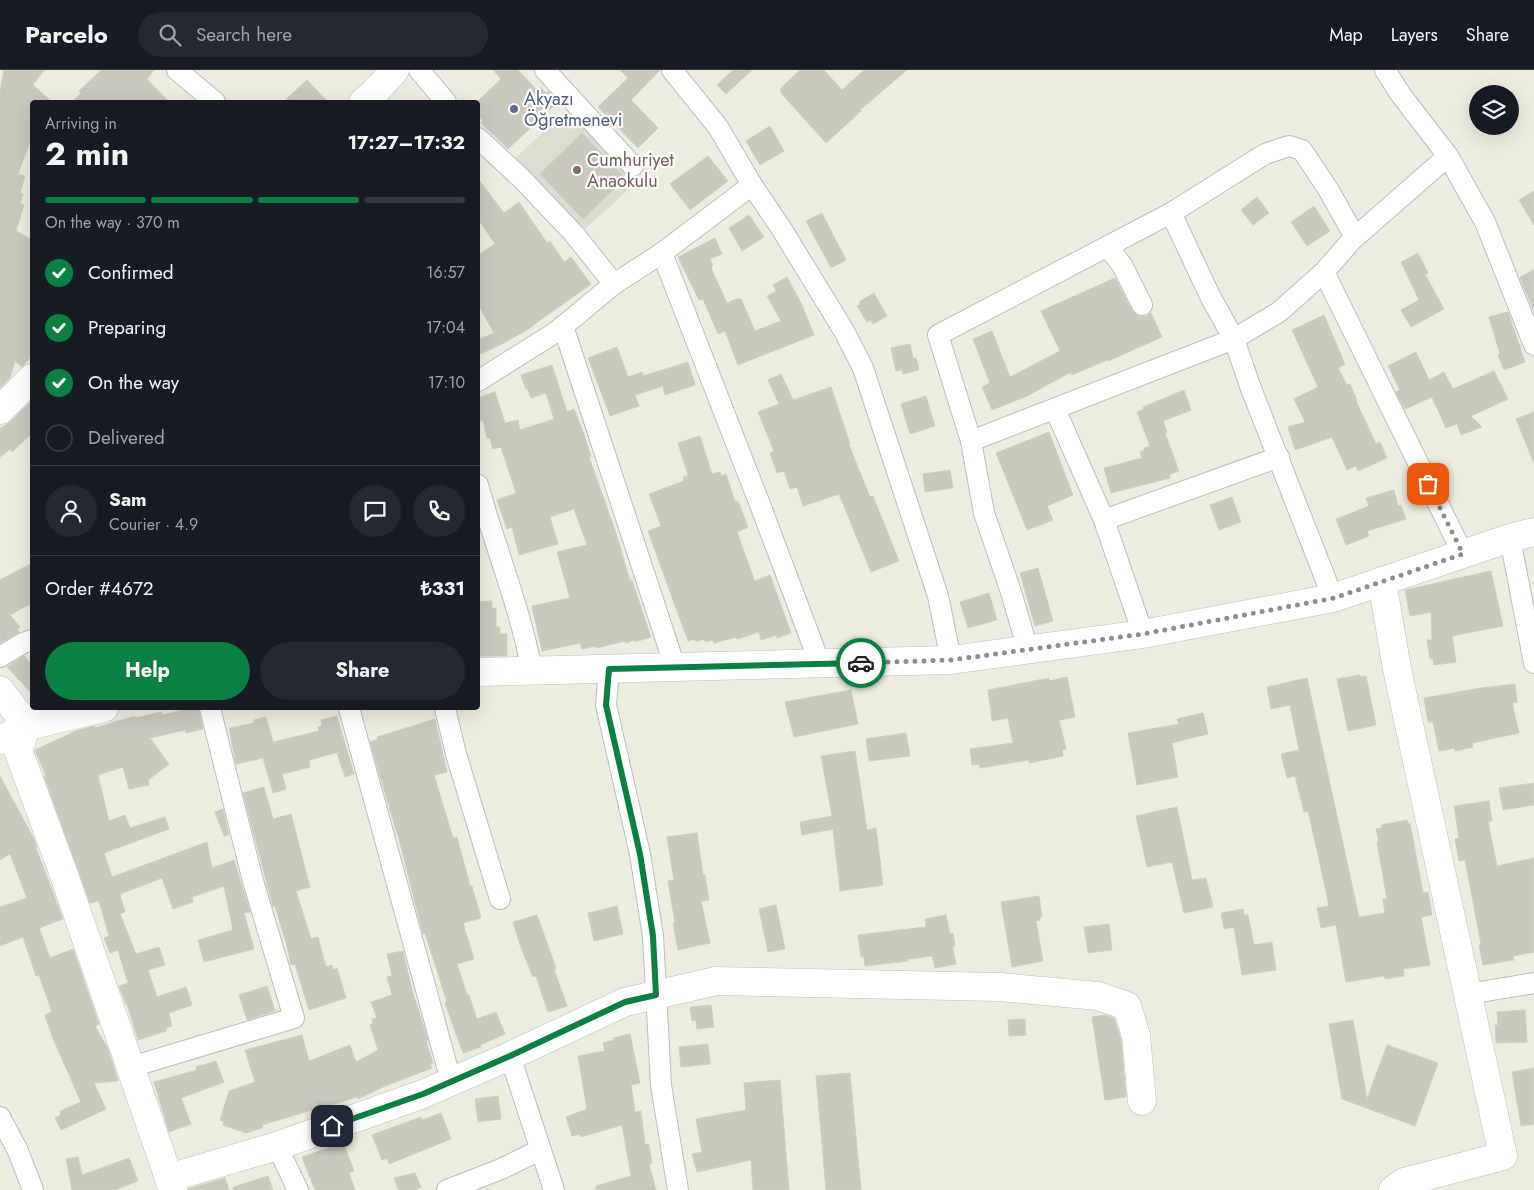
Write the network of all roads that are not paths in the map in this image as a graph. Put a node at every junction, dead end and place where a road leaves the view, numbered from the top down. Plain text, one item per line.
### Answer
1 (177, 70) edge
2 (394, 70) edge
3 (419, 70) edge
4 (545, 70) edge
5 (672, 70) edge
6 (1385, 70) edge
7 (213, 100) edge
8 (365, 100) edge
9 (444, 100) edge
10 (480, 140) edge
11 (1448, 156) junction
12 (633, 166) dead end
13 (752, 185) junction
14 (1171, 213) junction
15 (1355, 237) junction
16 (1108, 247) junction
17 (662, 253) junction
18 (1324, 272) junction
19 (614, 284) junction
20 (1142, 306) dead end
21 (563, 326) junction
22 (1234, 339) junction
23 (1534, 345) edge
24 (30, 380) edge
25 (480, 380) edge
26 (1056, 409) junction
27 (0, 410) edge
28 (971, 441) junction
29 (1280, 457) junction
30 (480, 501) edge
31 (1104, 520) junction
32 (484, 534) edge
33 (1522, 535) edge
34 (1463, 554) junction
35 (1382, 581) junction
36 (1334, 598) junction
37 (1143, 634) junction
38 (30, 641) edge
39 (1028, 650) junction
40 (0, 657) edge
41 (951, 660) junction
42 (1534, 663) edge
43 (820, 664) junction
44 (675, 667) junction
45 (609, 669) junction
46 (532, 670) junction
47 (480, 672) edge
48 (0, 690) edge
49 (95, 710) edge
50 (210, 710) edge
51 (350, 710) edge
52 (445, 710) edge
53 (27, 726) junction
54 (0, 740) edge
55 (500, 899) dead end
56 (1534, 983) edge
57 (1468, 994) junction
58 (656, 995) junction
59 (510, 1056) junction
60 (131, 1067) junction
61 (451, 1081) junction
62 (1142, 1101) dead end
63 (0, 1117) edge
64 (277, 1146) junction
65 (540, 1150) junction
66 (171, 1184) edge
67 (33, 1190) edge
68 (298, 1190) edge
69 (447, 1190) edge
70 (554, 1190) edge
71 (678, 1190) edge
72 (1393, 1190) edge

1 - 7 street
2 - 8 street
3 - 9 street
4 - 12 street
5 - 13 street
6 - 11 street
10 - 19 street
11 - 15 street
11 - 23 street
13 - 17 street
13 - 41 street
14 - 15 street
14 - 16 street
14 - 22 street
15 - 18 street
16 - 20 street
16 - 28 street
17 - 19 street
17 - 43 street
18 - 22 street
18 - 34 street
19 - 21 street
21 - 25 street
21 - 44 street
22 - 26 street
22 - 29 street
24 - 27 street
26 - 28 street
26 - 31 street
28 - 39 street
29 - 31 street
29 - 36 street
30 - 32 street
31 - 37 street
32 - 46 street
33 - 34 street
33 - 42 street
34 - 35 street
35 - 36 street
35 - 57 street
36 - 37 street
37 - 39 street
38 - 40 street
39 - 41 street
41 - 43 street
43 - 44 street
44 - 45 street
45 - 46 street
45 - 58 street
46 - 47 street
48 - 53 street
49 - 53 street
50 - 60 street
51 - 61 street
52 - 55 street
53 - 54 street
53 - 60 street
56 - 57 street
57 - 72 street
58 - 59 street
58 - 62 street
58 - 71 street
59 - 61 street
59 - 65 street
60 - 66 street
61 - 64 street
63 - 67 street
64 - 66 street
64 - 68 street
65 - 69 street
65 - 70 street

